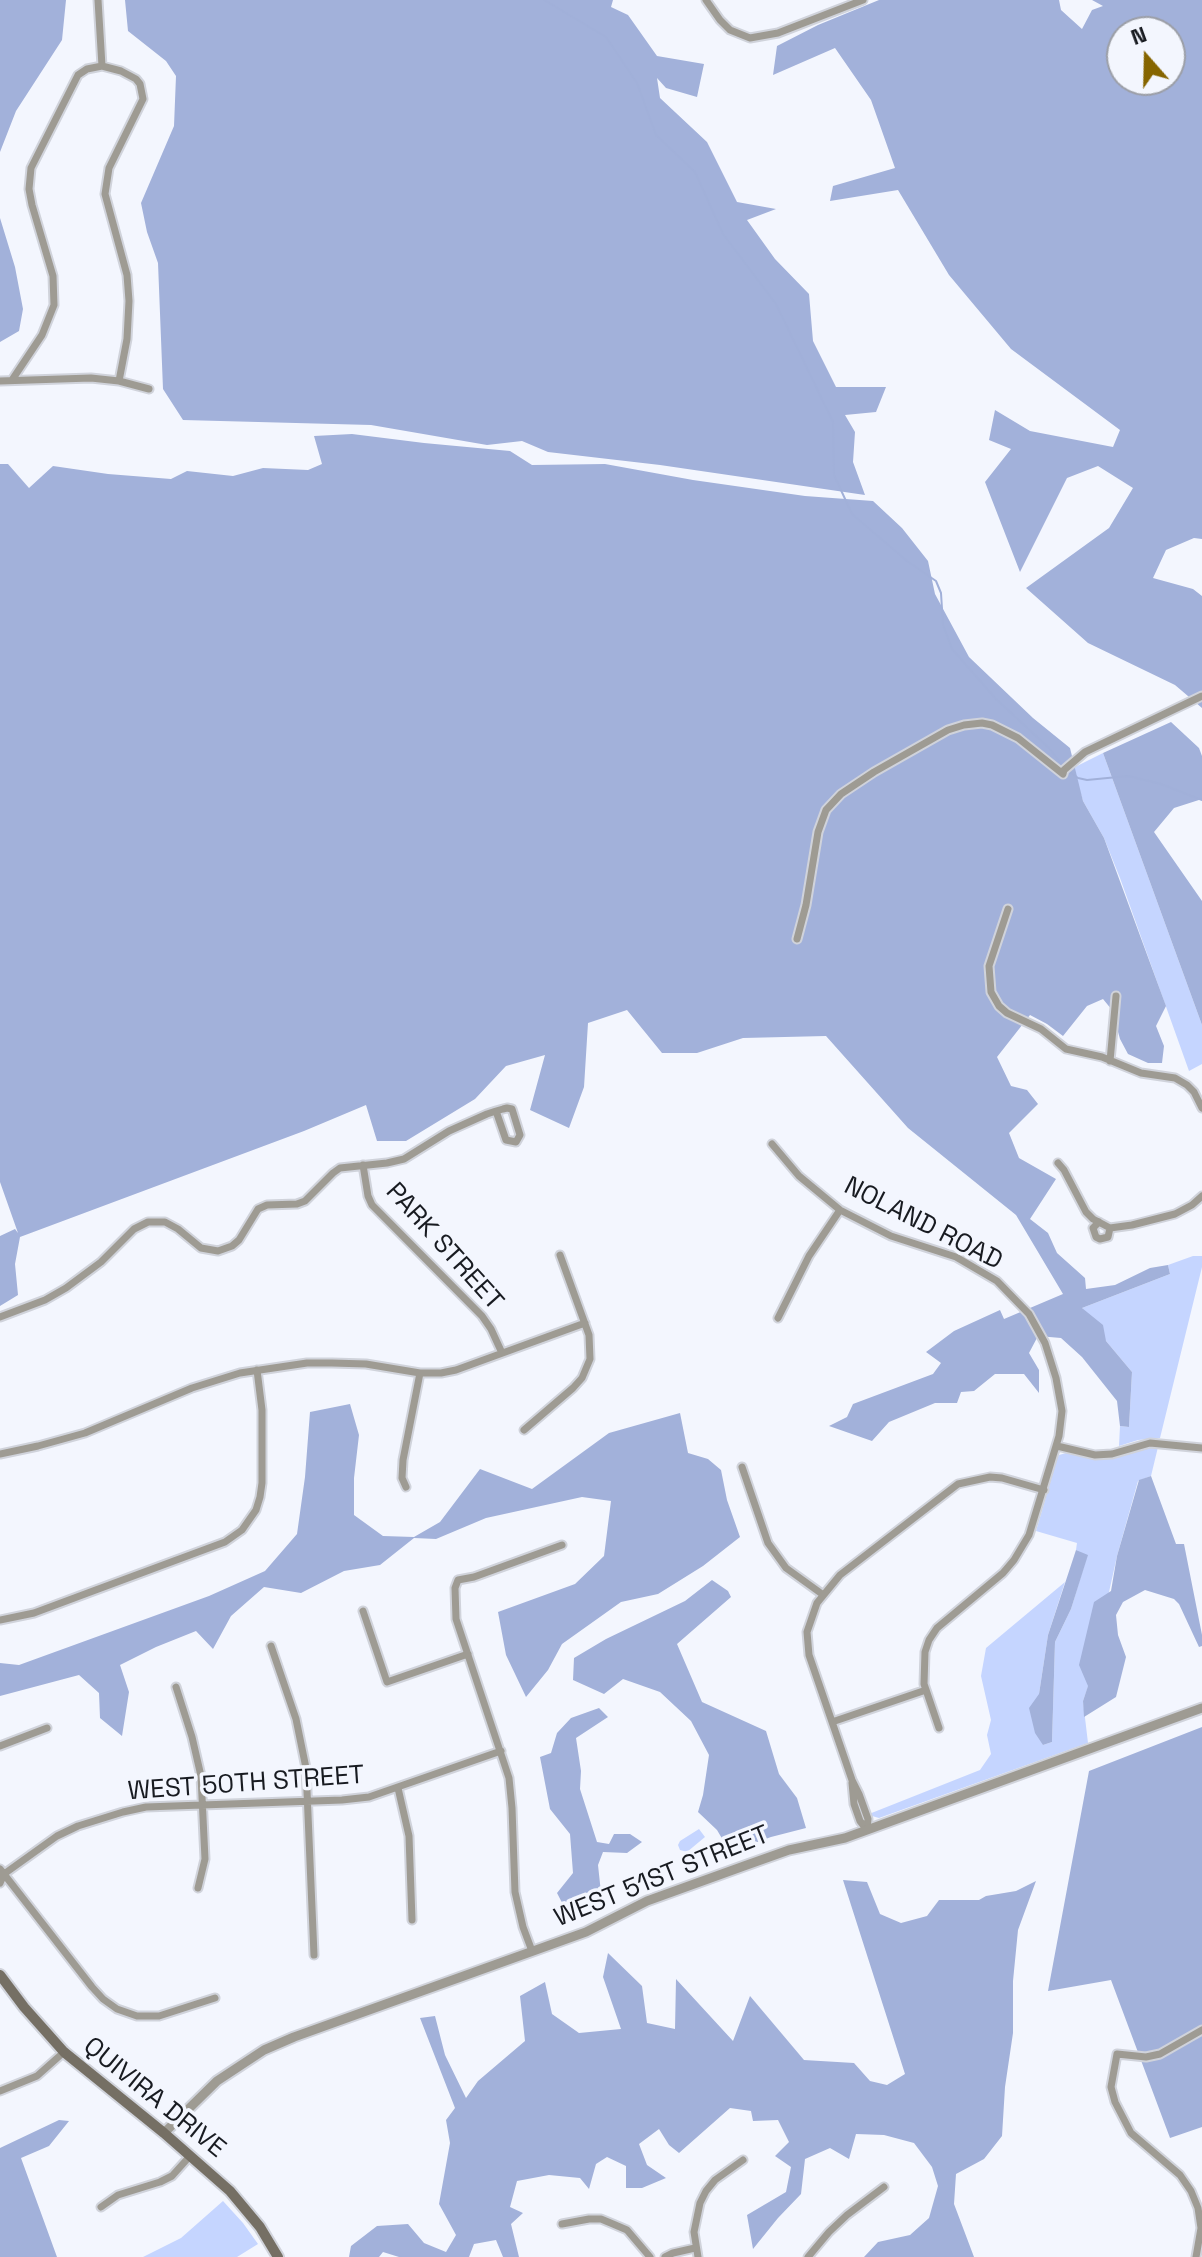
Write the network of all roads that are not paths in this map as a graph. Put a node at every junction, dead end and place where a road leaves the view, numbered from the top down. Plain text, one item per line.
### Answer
1 (98, 0) edge
2 (706, 0) edge
3 (863, 0) edge
4 (102, 66) junction
5 (12, 380) junction
6 (0, 381) edge
7 (119, 381) junction
8 (149, 389) dead end
9 (1202, 696) edge
10 (1008, 909) dead end
11 (797, 939) dead end
12 (1116, 996) dead end
13 (1110, 1061) junction
14 (1202, 1108) edge
15 (496, 1111) junction
16 (772, 1144) dead end
17 (1058, 1163) dead end
18 (363, 1165) junction
19 (1202, 1196) edge
20 (840, 1210) junction
21 (1099, 1222) junction
22 (1110, 1228) junction
23 (560, 1255) dead end
24 (0, 1317) edge
25 (778, 1318) dead end
26 (585, 1323) junction
27 (502, 1353) junction
28 (257, 1370) junction
29 (420, 1373) junction
30 (524, 1430) dead end
31 (1057, 1446) junction
32 (1202, 1448) edge
33 (0, 1454) edge
34 (742, 1467) dead end
35 (406, 1487) dead end
36 (1044, 1490) junction
37 (562, 1545) dead end
38 (822, 1594) junction
39 (363, 1611) dead end
40 (0, 1620) edge
41 (271, 1646) dead end
42 (468, 1654) junction
43 (176, 1687) dead end
44 (926, 1690) junction
45 (1202, 1708) edge
46 (832, 1722) junction
47 (47, 1728) dead end
48 (939, 1728) dead end
49 (0, 1746) edge
50 (501, 1751) junction
51 (398, 1788) junction
52 (309, 1801) junction
53 (203, 1805) junction
54 (867, 1830) junction
55 (1, 1873) edge
56 (0, 1883) edge
57 (198, 1888) dead end
58 (412, 1920) dead end
59 (532, 1951) junction
60 (314, 1955) dead end
61 (0, 1975) edge
62 (215, 1998) dead end
63 (1202, 2030) edge
64 (64, 2052) junction
65 (0, 2091) edge
66 (164, 2133) junction
67 (190, 2156) junction
68 (743, 2160) dead end
69 (884, 2187) dead end
70 (101, 2207) dead end
71 (562, 2224) dead end
72 (696, 2253) edge
73 (278, 2257) edge
74 (650, 2257) edge
75 (665, 2257) edge
76 (808, 2257) edge
77 (1196, 2257) edge

1 - 4 street
2 - 3 street
4 - 5 street
4 - 7 street
5 - 6 street
5 - 7 street
7 - 8 street
9 - 11 street
10 - 13 street
12 - 13 street
13 - 14 street
15 - 15 street
15 - 18 street
16 - 20 street, NOLAND ROAD
17 - 21 street
18 - 24 street
18 - 27 street, PARK STREET
19 - 22 street
20 - 25 street
20 - 31 street, NOLAND ROAD
21 - 22 street
21 - 22 street
23 - 26 street
26 - 27 street
26 - 30 street
27 - 29 street
28 - 29 street
28 - 33 street
28 - 40 street
29 - 35 street
31 - 32 street
31 - 36 street, NOLAND ROAD
34 - 38 street
36 - 38 street
36 - 44 street, NOLAND ROAD
37 - 42 street
38 - 46 street
39 - 42 street
41 - 52 street
42 - 50 street
43 - 53 street
44 - 46 street
44 - 48 street, NOLAND ROAD
45 - 54 street, WEST 51ST STREET
46 - 54 street
47 - 49 street
50 - 51 street, WEST 50TH STREET
50 - 59 street
51 - 52 street, WEST 50TH STREET
51 - 58 street
52 - 53 street, WEST 50TH STREET
52 - 60 street
53 - 55 street, WEST 50TH STREET
53 - 57 street
54 - 59 street, WEST 51ST STREET
55 - 56 street
55 - 62 street
59 - 66 street, WEST 51ST STREET
61 - 64 main road, QUIVIRA DRIVE
63 - 77 street
64 - 65 street
64 - 66 main road, QUIVIRA DRIVE
66 - 67 main road, QUIVIRA DRIVE
67 - 70 street
67 - 73 main road, QUIVIRA DRIVE
68 - 72 street
69 - 76 street
71 - 74 street
72 - 75 street

